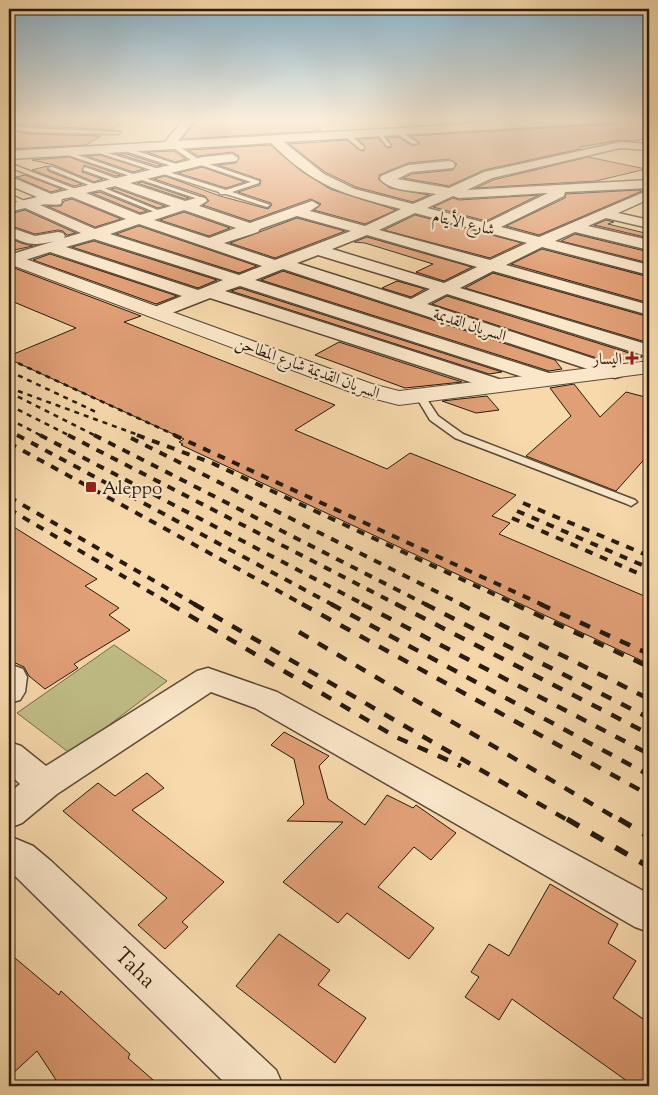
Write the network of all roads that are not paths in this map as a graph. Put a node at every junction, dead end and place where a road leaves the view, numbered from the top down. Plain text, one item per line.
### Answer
1 (24, 170) edge
2 (56, 170) edge
3 (88, 170) edge
4 (118, 170) edge
5 (153, 170) edge
6 (167, 170) edge
7 (222, 170) edge
8 (311, 170) edge
9 (405, 170) edge
10 (507, 170) edge
11 (159, 172) junction
12 (138, 177) junction
13 (9, 180) edge
14 (119, 182) junction
15 (649, 184) edge
16 (100, 187) junction
17 (569, 188) junction
18 (77, 192) junction
19 (350, 192) junction
20 (223, 193) junction
21 (449, 193) junction
22 (9, 196) edge
23 (51, 198) junction
24 (206, 199) junction
25 (644, 199) edge
26 (27, 204) junction
27 (267, 205) dead end
28 (182, 206) junction
29 (9, 208) edge
30 (412, 210) junction
31 (296, 211) junction
32 (163, 212) junction
33 (9, 213) edge
34 (606, 214) junction
35 (140, 220) junction
36 (272, 220) junction
37 (384, 223) junction
38 (649, 224) edge
39 (490, 227) junction
40 (572, 227) junction
41 (116, 228) junction
42 (253, 229) junction
43 (367, 230) junction
44 (9, 231) edge
45 (95, 234) junction
46 (235, 235) junction
47 (337, 240) junction
48 (62, 241) junction
49 (540, 242) junction
50 (210, 243) junction
51 (264, 243) dead end
52 (647, 243) edge
53 (316, 249) junction
54 (394, 256) dead end
55 (511, 256) junction
56 (11, 259) edge
57 (280, 259) junction
58 (493, 266) junction
59 (441, 270) dead end
60 (649, 270) edge
61 (259, 272) junction
62 (469, 278) junction
63 (238, 280) junction
64 (448, 289) junction
65 (507, 290) dead end
66 (209, 292) junction
67 (649, 294) edge
68 (412, 305) junction
69 (649, 310) edge
70 (158, 312) junction
71 (649, 351) edge
72 (649, 367) edge
73 (615, 372) junction
74 (548, 379) junction
75 (498, 385) junction
76 (420, 395) junction
77 (631, 502) dead end
78 (9, 675) edge
79 (9, 692) edge
80 (9, 755) edge
81 (45, 784) junction
82 (9, 813) edge
83 (9, 852) edge
84 (649, 914) edge
85 (260, 1086) edge

1 - 18 lane
2 - 16 lane
3 - 14 lane
4 - 12 lane
5 - 11 lane
6 - 11 street
7 - 20 lane
8 - 19 street, شارع الأيتام
9 - 21 street
10 - 21 street
11 - 12 street
11 - 20 lane
12 - 14 street
12 - 24 lane
13 - 23 street
14 - 16 street
14 - 28 street
15 - 17 street
16 - 18 street
16 - 32 lane
17 - 21 street
17 - 39 street
18 - 23 street
18 - 35 street
19 - 30 street, شارع الأيتام
19 - 31 street
20 - 24 lane
20 - 27 lane
21 - 30 street
22 - 26 lane
23 - 26 street
23 - 41 street
24 - 28 street
24 - 36 street
25 - 34 street, السريان القديمة
26 - 29 street
26 - 45 street
28 - 32 street
28 - 42 street
30 - 37 street
30 - 39 street, شارع الأيتام
31 - 36 street
31 - 43 street
32 - 35 street
32 - 46 street
33 - 48 street
34 - 38 street
34 - 40 street, السريان القديمة
35 - 41 street
35 - 50 street
36 - 42 street
37 - 43 street
37 - 55 street
39 - 49 street, شارع الأيتام
40 - 49 street, السريان القديمة
40 - 52 street
41 - 45 street
41 - 61 street
42 - 46 street
43 - 47 street
43 - 58 street
44 - 48 street
45 - 48 street
45 - 63 street
46 - 50 street
46 - 51 street
47 - 53 street
47 - 54 street
48 - 56 street
48 - 66 street
48 - 66 street
49 - 55 street, السريان القديمة
49 - 60 street, شارع الأيتام
50 - 57 street
53 - 57 street
53 - 64 street
55 - 58 street, السريان القديمة
55 - 67 street
56 - 70 street, السريان القديمة شارع المطاحن
57 - 61 street
57 - 68 street
58 - 62 street, السريان القديمة
58 - 69 street
59 - 62 street
61 - 63 street
62 - 64 street, السريان القديمة
62 - 65 street
63 - 66 street
63 - 74 street
64 - 68 street, السريان القديمة
64 - 71 street
66 - 70 street
66 - 75 street
68 - 73 street, السريان القديمة
70 - 76 street, السريان القديمة شارع المطاحن
72 - 73 street, السريان القديمة شارع المطاحن
73 - 74 street, السريان القديمة شارع المطاحن
74 - 75 street, السريان القديمة شارع المطاحن
75 - 76 street, السريان القديمة شارع المطاحن
76 - 77 lane
78 - 79 street
80 - 81 street
81 - 82 street
81 - 84 street
83 - 85 street, Taha

